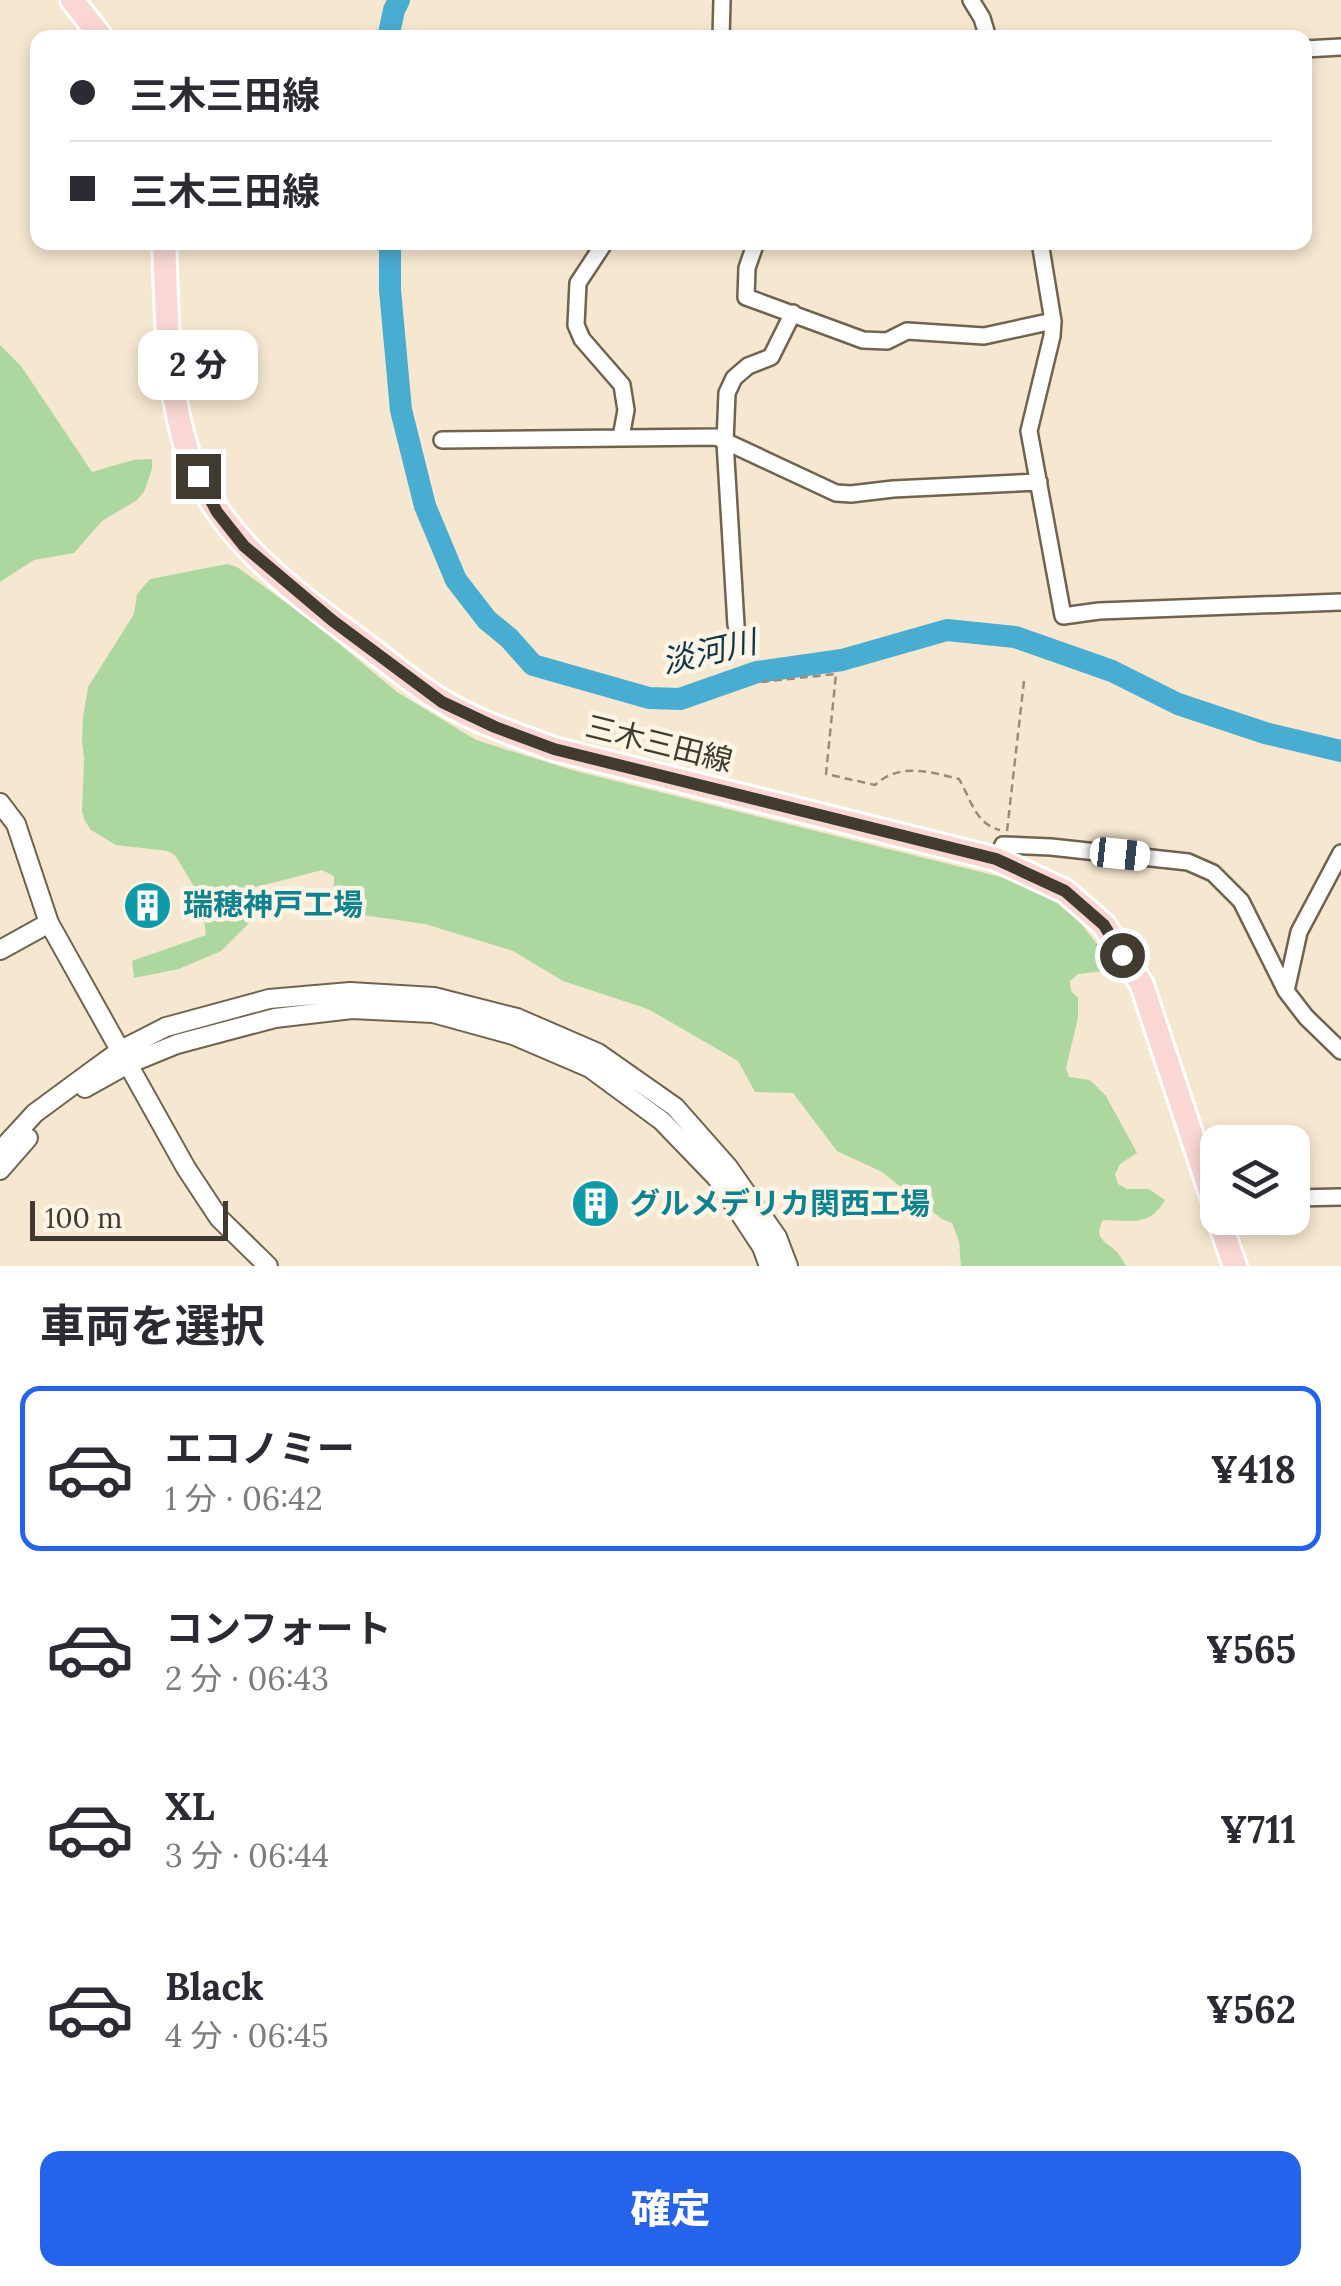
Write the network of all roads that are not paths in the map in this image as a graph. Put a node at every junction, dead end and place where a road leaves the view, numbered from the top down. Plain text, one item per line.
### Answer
1 (72, 0) edge
2 (722, 0) edge
3 (971, 0) edge
4 (96, 30) edge
5 (721, 30) edge
6 (986, 30) edge
7 (1341, 47) edge
8 (1312, 49) edge
9 (164, 250) edge
10 (600, 250) edge
11 (753, 250) edge
12 (1041, 250) edge
13 (793, 313) junction
14 (1053, 321) junction
15 (621, 438) junction
16 (442, 440) dead end
17 (725, 442) junction
18 (1038, 482) junction
19 (1341, 602) edge
20 (736, 625) dead end
21 (0, 804) edge
22 (1341, 853) edge
23 (996, 859) junction
24 (49, 923) junction
25 (0, 950) edge
26 (1286, 991) junction
27 (1341, 1050) edge
28 (124, 1057) junction
29 (0, 1151) edge
30 (1200, 1159) edge
31 (0, 1170) edge
32 (1341, 1196) edge
33 (1310, 1197) edge
34 (1225, 1235) edge
35 (268, 1266) edge
36 (769, 1266) edge
37 (788, 1266) edge
38 (1235, 1266) edge

1 - 4 main road
2 - 5 street
3 - 6 street
7 - 8 street
9 - 23 main road, 三木三田線
10 - 15 street
11 - 13 street
12 - 14 street
13 - 14 street
13 - 17 street
14 - 18 street
15 - 16 street
15 - 17 street
17 - 18 street
17 - 20 street
18 - 19 street
21 - 24 street
22 - 26 street
23 - 26 street
23 - 30 main road, 三木三田線
24 - 25 street
24 - 28 street
26 - 27 street
28 - 29 street
28 - 31 street
28 - 35 street
28 - 36 street
28 - 37 street
32 - 33 street
34 - 38 main road, 三木三田線

